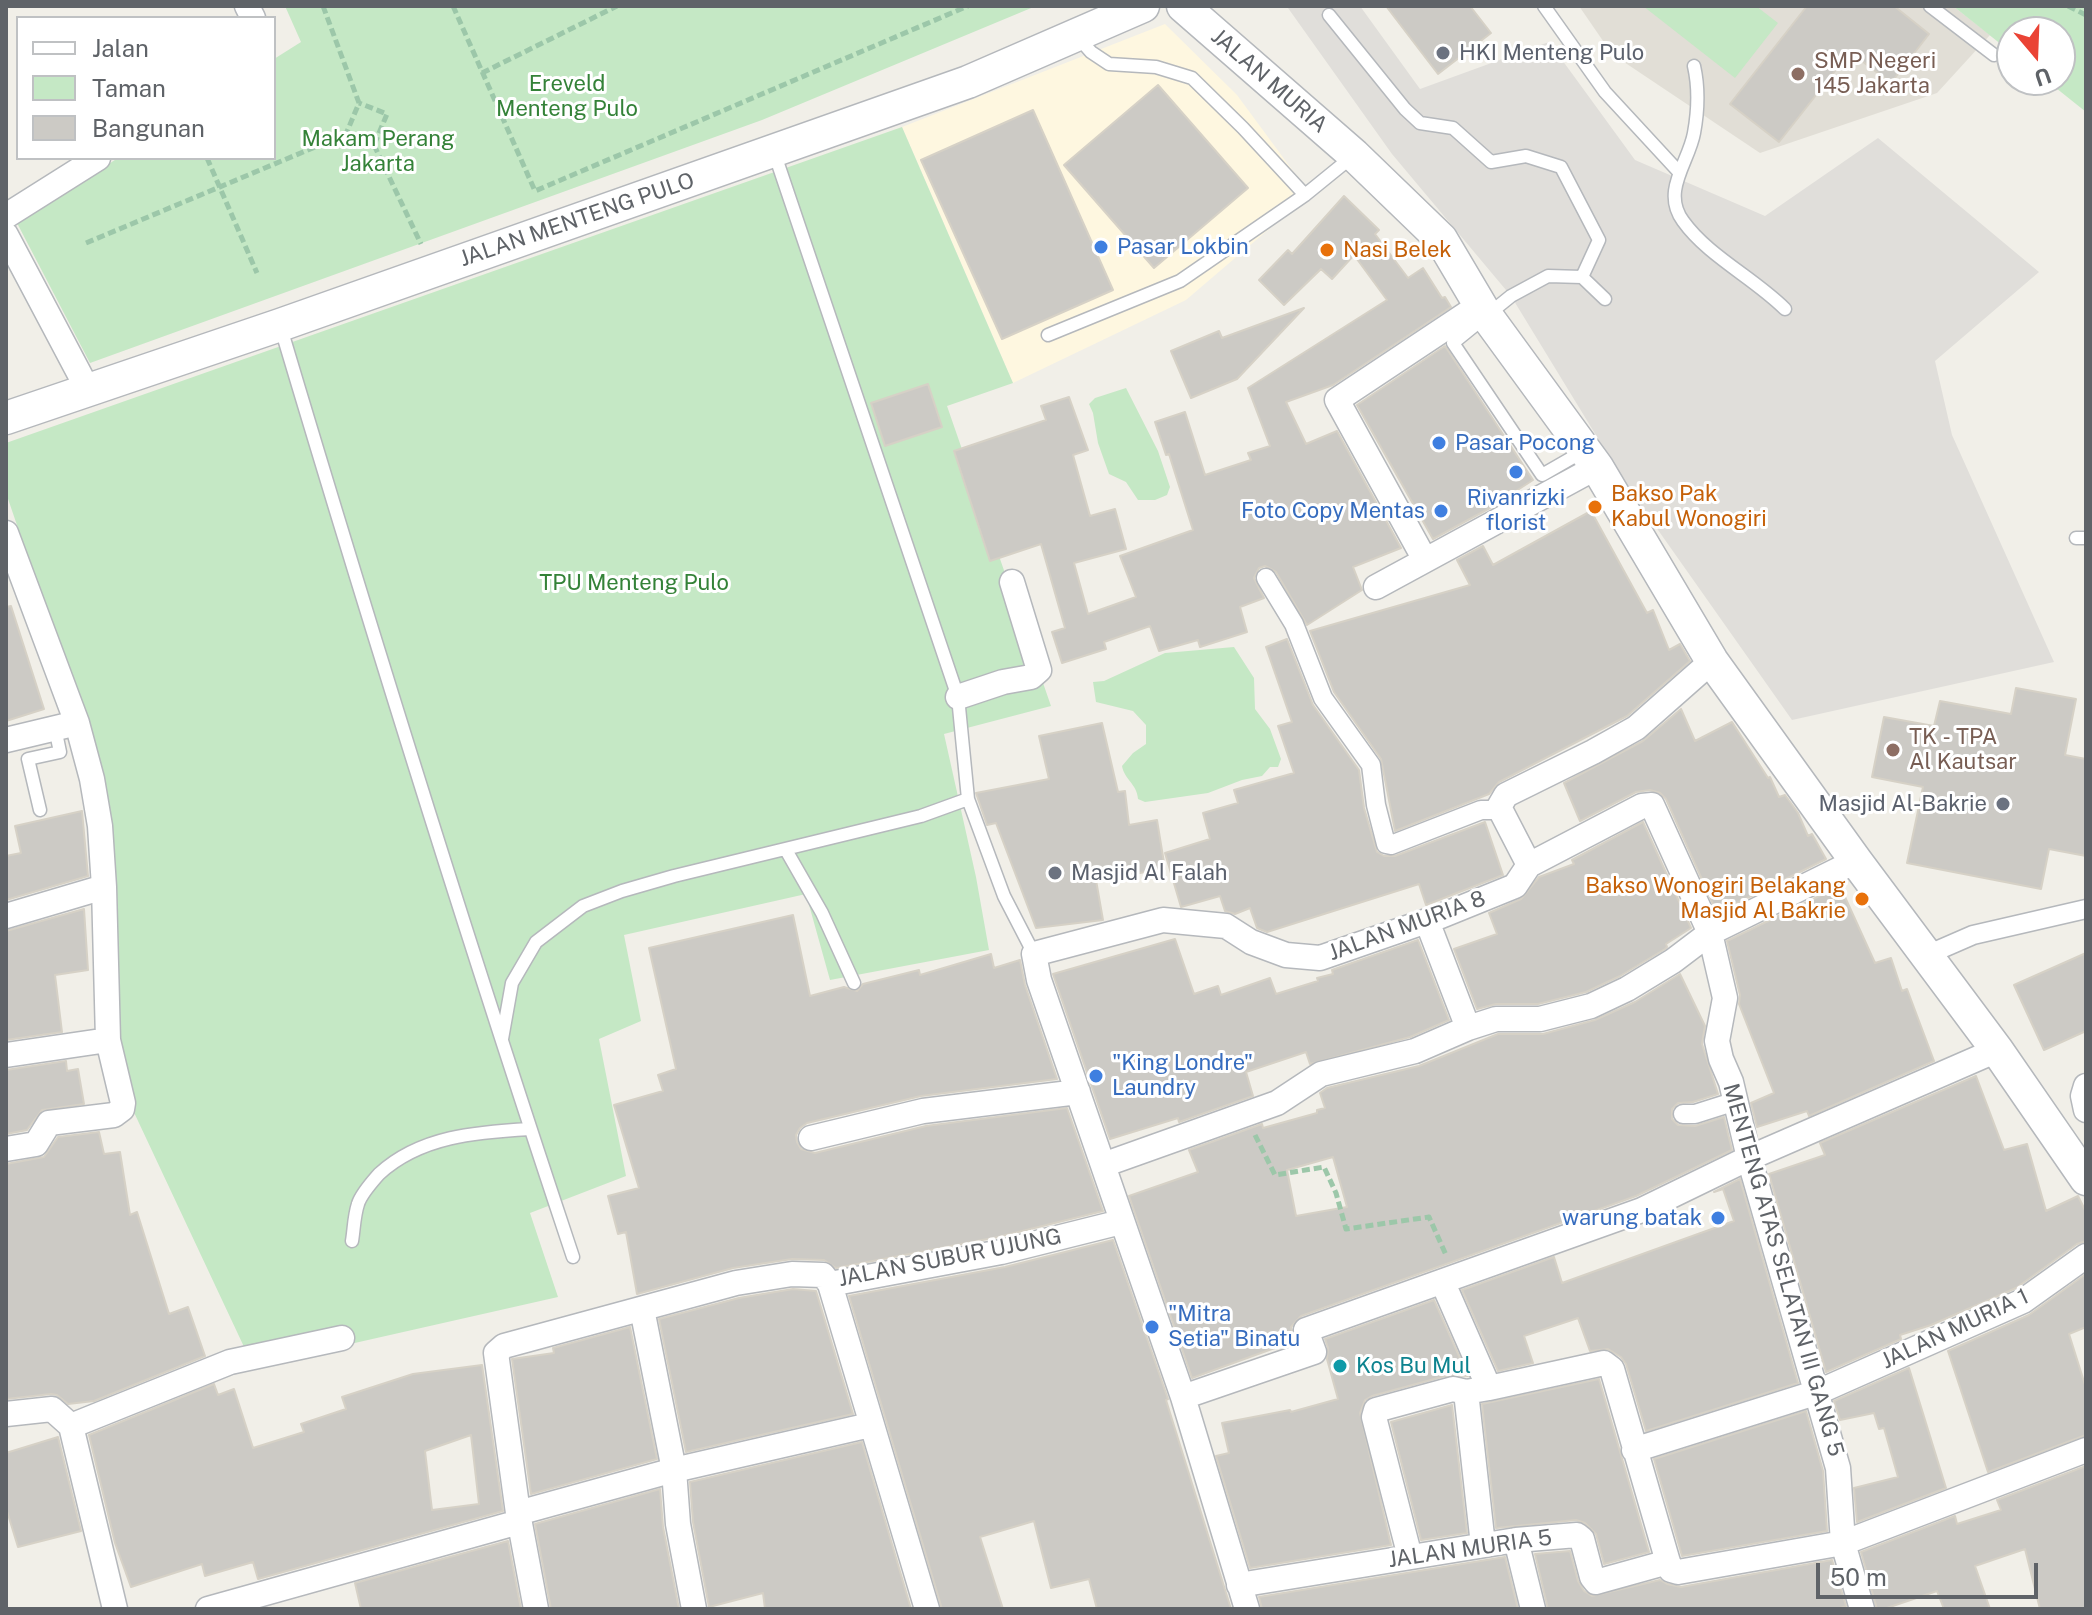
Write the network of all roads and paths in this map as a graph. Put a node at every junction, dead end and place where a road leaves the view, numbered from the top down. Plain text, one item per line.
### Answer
1 (323, 6) edge
2 (453, 6) edge
3 (617, 6) edge
4 (968, 6) edge
5 (1143, 6) edge
6 (1183, 6) edge
7 (1544, 6) edge
8 (1930, 6) edge
9 (2068, 6) edge
10 (1329, 15) dead end
11 (2086, 15) edge
12 (1076, 35) junction
13 (1994, 55) dead end
14 (1694, 66) dead end
15 (482, 73) junction
16 (359, 103) junction
17 (346, 134) junction
18 (374, 145) junction
19 (774, 152) junction
20 (1354, 155) junction
21 (95, 160) edge
22 (208, 160) edge
23 (1678, 171) junction
24 (220, 187) junction
25 (1305, 195) junction
26 (6, 216) edge
27 (6, 235) edge
28 (86, 243) dead end
29 (433, 270) junction
30 (257, 273) dead end
31 (1582, 277) junction
32 (1605, 299) dead end
33 (1785, 309) dead end
34 (1483, 310) junction
35 (280, 325) junction
36 (1048, 335) dead end
37 (88, 390) junction
38 (6, 418) edge
39 (1591, 459) junction
40 (6, 533) edge
41 (1425, 560) junction
42 (1266, 578) dead end
43 (1012, 582) dead end
44 (1376, 587) dead end
45 (1712, 661) junction
46 (958, 697) junction
47 (66, 726) junction
48 (6, 740) edge
49 (968, 799) junction
50 (40, 810) dead end
51 (1501, 810) junction
52 (786, 850) junction
53 (1856, 861) junction
54 (1529, 865) junction
55 (104, 887) junction
56 (2086, 909) edge
57 (6, 916) edge
58 (1427, 921) junction
59 (1710, 933) junction
60 (1034, 954) junction
61 (1927, 955) junction
62 (854, 983) dead end
63 (1468, 1028) junction
64 (108, 1040) junction
65 (502, 1042) junction
66 (1997, 1050) junction
67 (6, 1055) edge
68 (2086, 1086) edge
69 (1078, 1092) junction
70 (1736, 1101) junction
71 (2086, 1110) edge
72 (1245, 1114) junction
73 (1683, 1114) dead end
74 (530, 1129) junction
75 (811, 1138) dead end
76 (6, 1149) edge
77 (1749, 1158) junction
78 (1103, 1165) junction
79 (2086, 1179) edge
80 (1121, 1222) junction
81 (352, 1241) dead end
82 (2086, 1256) edge
83 (573, 1257) dead end
84 (1450, 1280) junction
85 (830, 1284) junction
86 (642, 1309) junction
87 (342, 1338) dead end
88 (1477, 1390) junction
89 (1818, 1392) junction
90 (1183, 1397) junction
91 (6, 1414) edge
92 (63, 1419) junction
93 (870, 1425) junction
94 (1634, 1450) junction
95 (2086, 1450) edge
96 (674, 1470) junction
97 (519, 1518) junction
98 (1516, 1540) junction
99 (1843, 1543) junction
100 (1483, 1545) junction
101 (1410, 1557) junction
102 (1668, 1562) junction
103 (1239, 1585) junction
104 (115, 1609) edge
105 (208, 1609) edge
106 (536, 1609) edge
107 (694, 1609) edge
108 (927, 1609) edge
109 (1247, 1609) edge
110 (1533, 1609) edge
111 (1862, 1609) edge

1 - 16 path
2 - 15 path
3 - 15 path
4 - 15 path
5 - 12 street, JALAN MENTENG PULO
6 - 20 street, JALAN MURIA
7 - 23 lane
8 - 13 lane
9 - 11 path
10 - 31 lane
12 - 19 street, JALAN MENTENG PULO
12 - 25 lane
14 - 23 lane
16 - 17 path
16 - 18 path
17 - 18 path
17 - 24 path
18 - 29 path
19 - 29 street, JALAN MENTENG PULO
19 - 46 lane
20 - 25 lane
20 - 34 street, JALAN MURIA
21 - 26 street
22 - 24 path
23 - 33 lane
24 - 28 path
24 - 30 path
25 - 36 lane
27 - 37 street
29 - 35 street, JALAN MENTENG PULO
31 - 32 lane
31 - 34 lane
34 - 39 street, JALAN MURIA
34 - 39 lane
34 - 41 street
35 - 37 street, JALAN MENTENG PULO
35 - 65 lane
37 - 38 street, JALAN MENTENG PULO
39 - 41 street
39 - 45 street, JALAN MURIA
40 - 47 street
41 - 44 street
42 - 51 street
43 - 46 street
45 - 51 street
45 - 53 street, JALAN MURIA
46 - 49 lane
47 - 48 street
47 - 50 lane
47 - 55 street
49 - 52 lane
49 - 60 lane
51 - 54 street
52 - 62 lane
52 - 65 lane
53 - 59 street
53 - 61 street, JALAN MURIA
54 - 58 street, JALAN MURIA 8
54 - 59 street, JALAN MURIA 8
55 - 57 street
55 - 64 street
56 - 61 street
58 - 60 street, JALAN MURIA 8
58 - 63 street
59 - 63 street
59 - 70 street, MENTENG ATAS SELATAN III GANG 5
60 - 69 street
61 - 66 street, JALAN MURIA
63 - 72 street
64 - 67 street
64 - 76 street
65 - 74 lane
66 - 77 street
66 - 79 street, JALAN MURIA
68 - 71 street
69 - 75 street
69 - 78 street
70 - 73 street
70 - 77 street, MENTENG ATAS SELATAN III GANG 5
72 - 78 street
72 - 84 path
74 - 81 lane
74 - 83 lane
77 - 84 street
77 - 89 street, MENTENG ATAS SELATAN III GANG 5
78 - 80 street
80 - 85 street, JALAN SUBUR UJUNG
80 - 90 street
82 - 89 street, JALAN MURIA 1
84 - 88 street
84 - 90 street
85 - 86 street, JALAN SUBUR UJUNG
85 - 93 street
86 - 96 street
86 - 97 street, JALAN SUBUR UJUNG
87 - 92 street
88 - 94 street
88 - 100 street
88 - 101 street
89 - 94 street
89 - 99 street, MENTENG ATAS SELATAN III GANG 5
90 - 103 street
91 - 92 street
92 - 104 street
93 - 96 street
93 - 108 street
94 - 102 street
95 - 99 street
96 - 97 street
96 - 107 street
97 - 105 street
97 - 106 street, JALAN SUBUR UJUNG
98 - 100 street, JALAN MURIA 5
98 - 102 street, JALAN MURIA 5
98 - 110 street
99 - 102 street
99 - 111 street, MENTENG ATAS SELATAN III GANG 5
100 - 101 street, JALAN MURIA 5
101 - 103 street, JALAN MURIA 5
103 - 109 street

